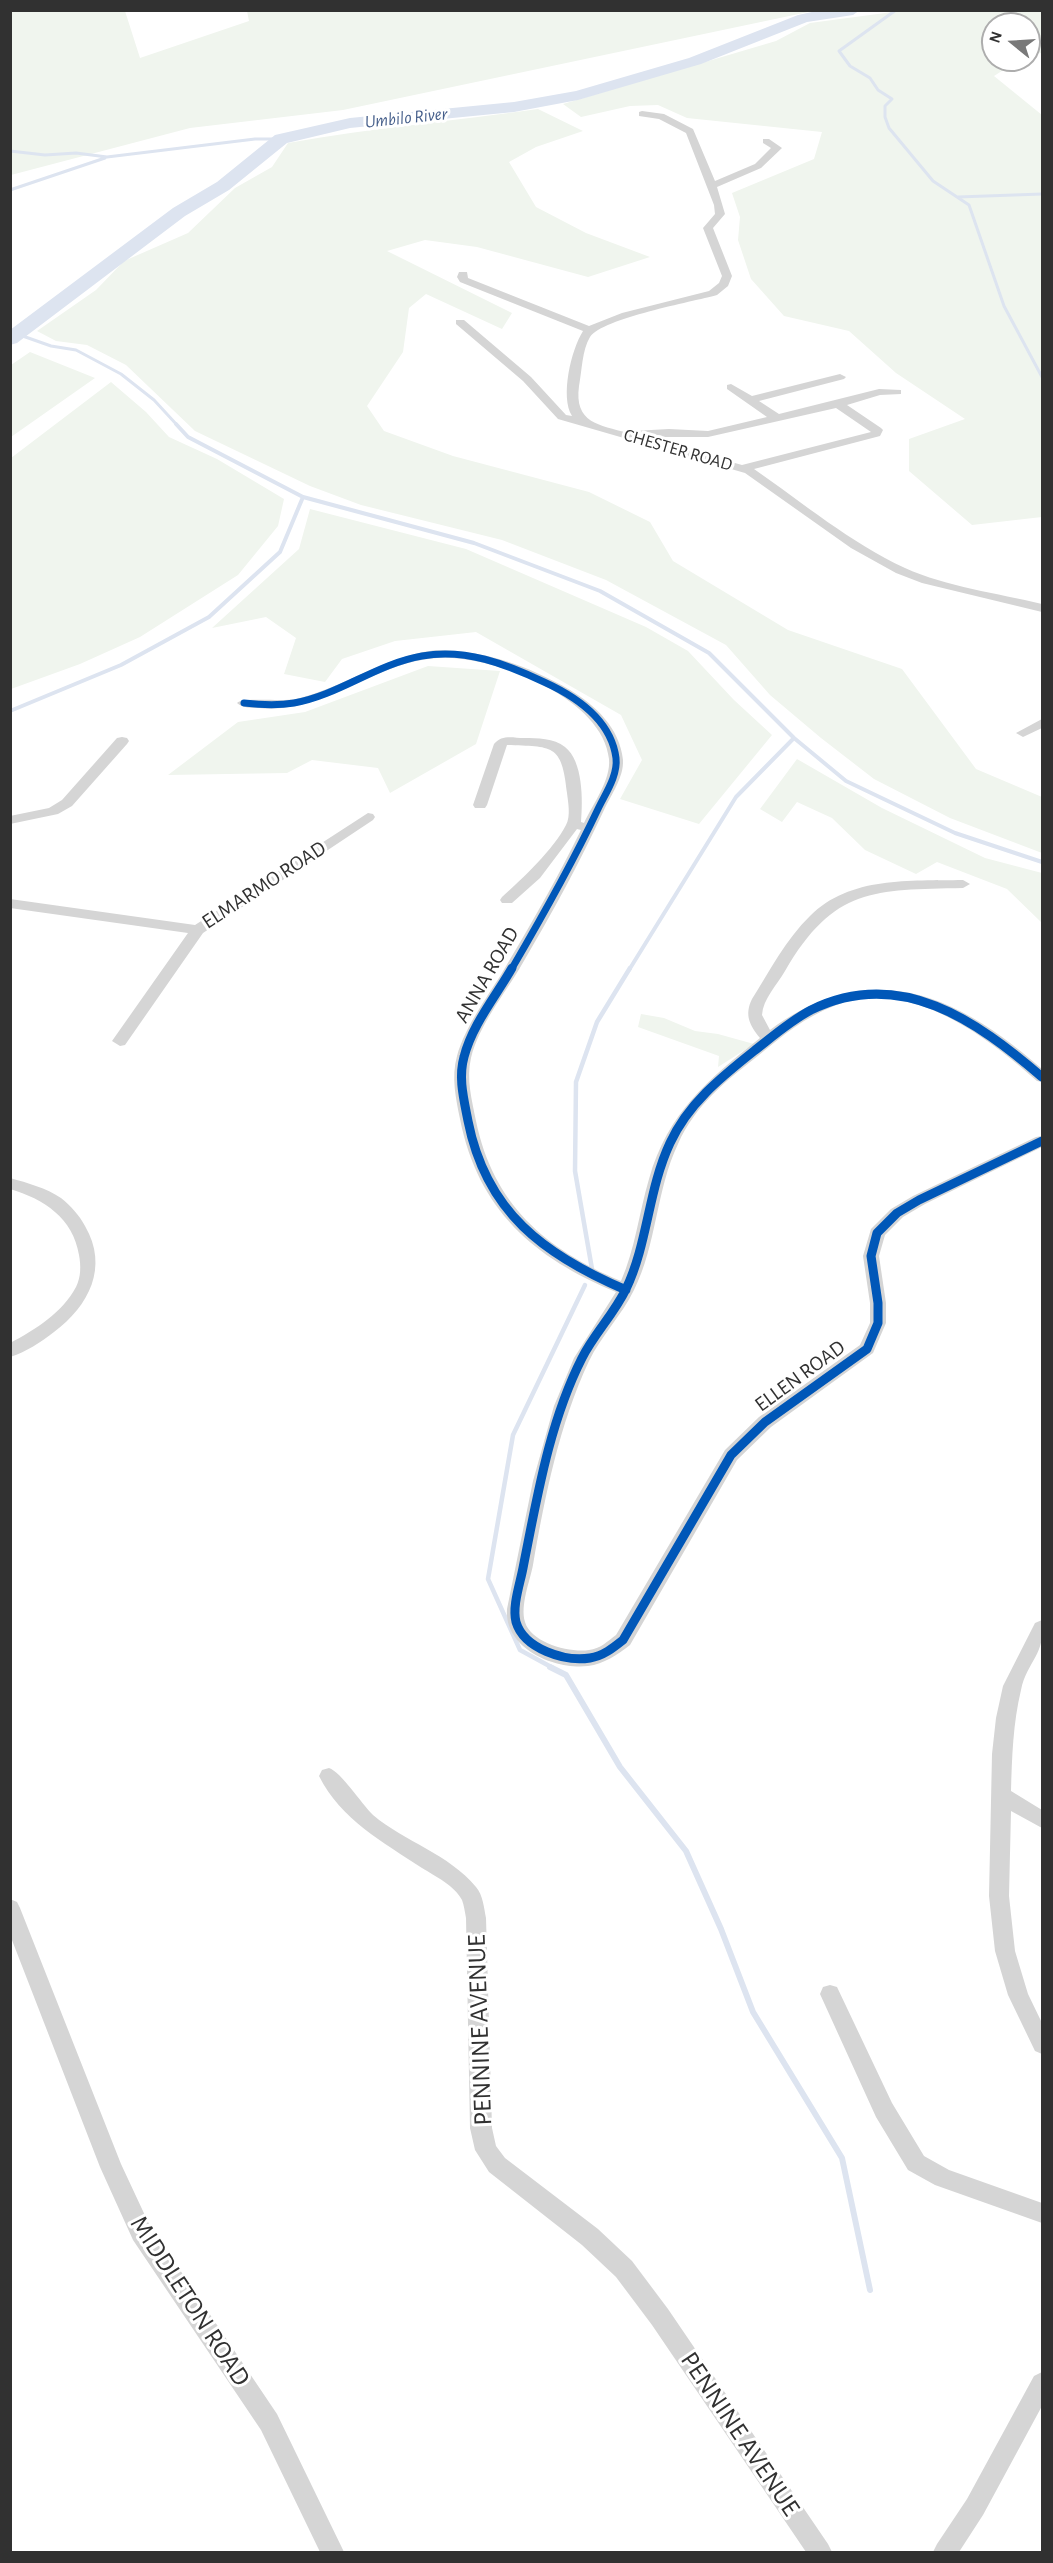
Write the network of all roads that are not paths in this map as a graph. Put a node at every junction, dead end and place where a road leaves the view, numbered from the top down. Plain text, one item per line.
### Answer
1 (642, 114) dead end
2 (766, 141) dead end
3 (712, 186) junction
4 (463, 274) dead end
5 (459, 322) dead end
6 (589, 330) junction
7 (840, 377) dead end
8 (731, 387) dead end
9 (897, 392) dead end
10 (749, 400) junction
11 (838, 404) junction
12 (778, 419) junction
13 (585, 424) junction
14 (623, 435) junction
15 (742, 469) junction
16 (1042, 608) edge
17 (244, 703) dead end
18 (1042, 723) edge
19 (1023, 733) dead end
20 (122, 741) dead end
21 (480, 805) dead end
22 (368, 817) dead end
23 (10, 820) edge
24 (574, 824) junction
25 (590, 828) junction
26 (963, 884) dead end
27 (507, 900) dead end
28 (10, 903) edge
29 (198, 930) junction
30 (768, 1039) junction
31 (120, 1041) dead end
32 (1042, 1077) edge
33 (1042, 1141) edge
34 (10, 1183) edge
35 (626, 1290) junction
36 (10, 1351) edge
37 (1042, 1628) edge
38 (329, 1776) dead end
39 (1002, 1796) junction
40 (1042, 1820) edge
41 (10, 1908) edge
42 (830, 1994) dead end
43 (1042, 2044) edge
44 (1042, 2213) edge
45 (1042, 2384) edge
46 (333, 2553) edge
47 (820, 2553) edge
48 (945, 2553) edge

1 - 3 street
2 - 3 street
3 - 6 street
4 - 6 street
5 - 13 street, CHESTER ROAD
6 - 13 street
7 - 10 street
8 - 10 street
9 - 11 street
10 - 12 street
11 - 12 street
11 - 15 street
12 - 14 street
13 - 14 street, CHESTER ROAD
14 - 15 street, CHESTER ROAD
15 - 16 street, CHESTER ROAD
17 - 25 street, ANNA ROAD
18 - 19 street
20 - 23 street
21 - 24 street
22 - 29 street, ELMARMO ROAD
24 - 25 street
24 - 27 street
25 - 35 street, ANNA ROAD
26 - 30 street
28 - 29 street, ELMARMO ROAD
29 - 31 street
30 - 32 street
30 - 35 street
33 - 35 street, ELLEN ROAD
34 - 36 street
37 - 39 street
38 - 47 street, PENNINE AVENUE
39 - 40 street
39 - 43 street
41 - 46 street, MIDDLETON ROAD
42 - 44 street
45 - 48 street

